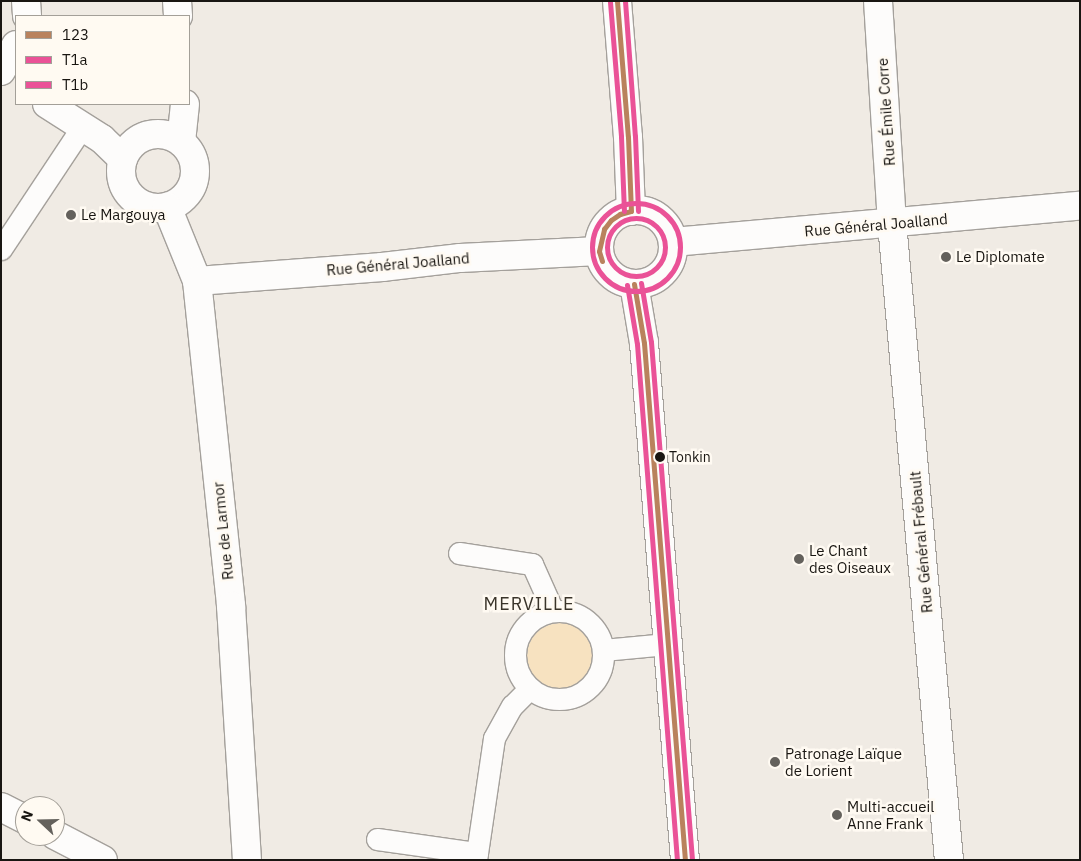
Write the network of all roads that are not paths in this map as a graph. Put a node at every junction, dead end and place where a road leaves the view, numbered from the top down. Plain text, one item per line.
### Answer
1 (26, 1) edge
2 (177, 1) edge
3 (617, 1) edge
4 (878, 1) edge
5 (27, 15) edge
6 (178, 15) edge
7 (15, 47) edge
8 (1, 73) edge
9 (15, 83) edge
10 (49, 105) edge
11 (185, 105) edge
12 (82, 127) junction
13 (181, 142) junction
14 (124, 159) junction
15 (1080, 206) edge
16 (168, 207) junction
17 (631, 211) junction
18 (892, 224) junction
19 (673, 242) junction
20 (1, 249) edge
21 (599, 251) junction
22 (197, 281) junction
23 (634, 284) junction
24 (459, 553) dead end
25 (553, 611) junction
26 (667, 644) junction
27 (603, 650) junction
28 (529, 689) junction
29 (1, 807) edge
30 (15, 814) edge
31 (377, 839) dead end
32 (65, 840) edge
33 (476, 856) edge
34 (103, 860) edge
35 (247, 860) edge
36 (685, 860) edge
37 (949, 860) edge

1 - 5 street
2 - 6 street
3 - 17 street
4 - 18 street, Rue Émile Corre
7 - 8 street
8 - 9 street
10 - 12 street
11 - 13 street
12 - 14 street
12 - 20 lane
13 - 14 street
13 - 16 street
14 - 16 street
15 - 18 street, Rue Général Joalland
16 - 22 street, Rue de Larmor
17 - 19 street
17 - 21 street
18 - 19 street, Rue Général Joalland
18 - 37 street, Rue Général Frébault
19 - 23 street
21 - 22 street, Rue Général Joalland
21 - 23 street
22 - 35 street, Rue de Larmor
23 - 26 street
24 - 25 lane
25 - 27 lane
25 - 28 lane
26 - 27 lane
26 - 36 street
27 - 28 lane
28 - 33 lane
29 - 30 street
31 - 33 lane
32 - 34 street

